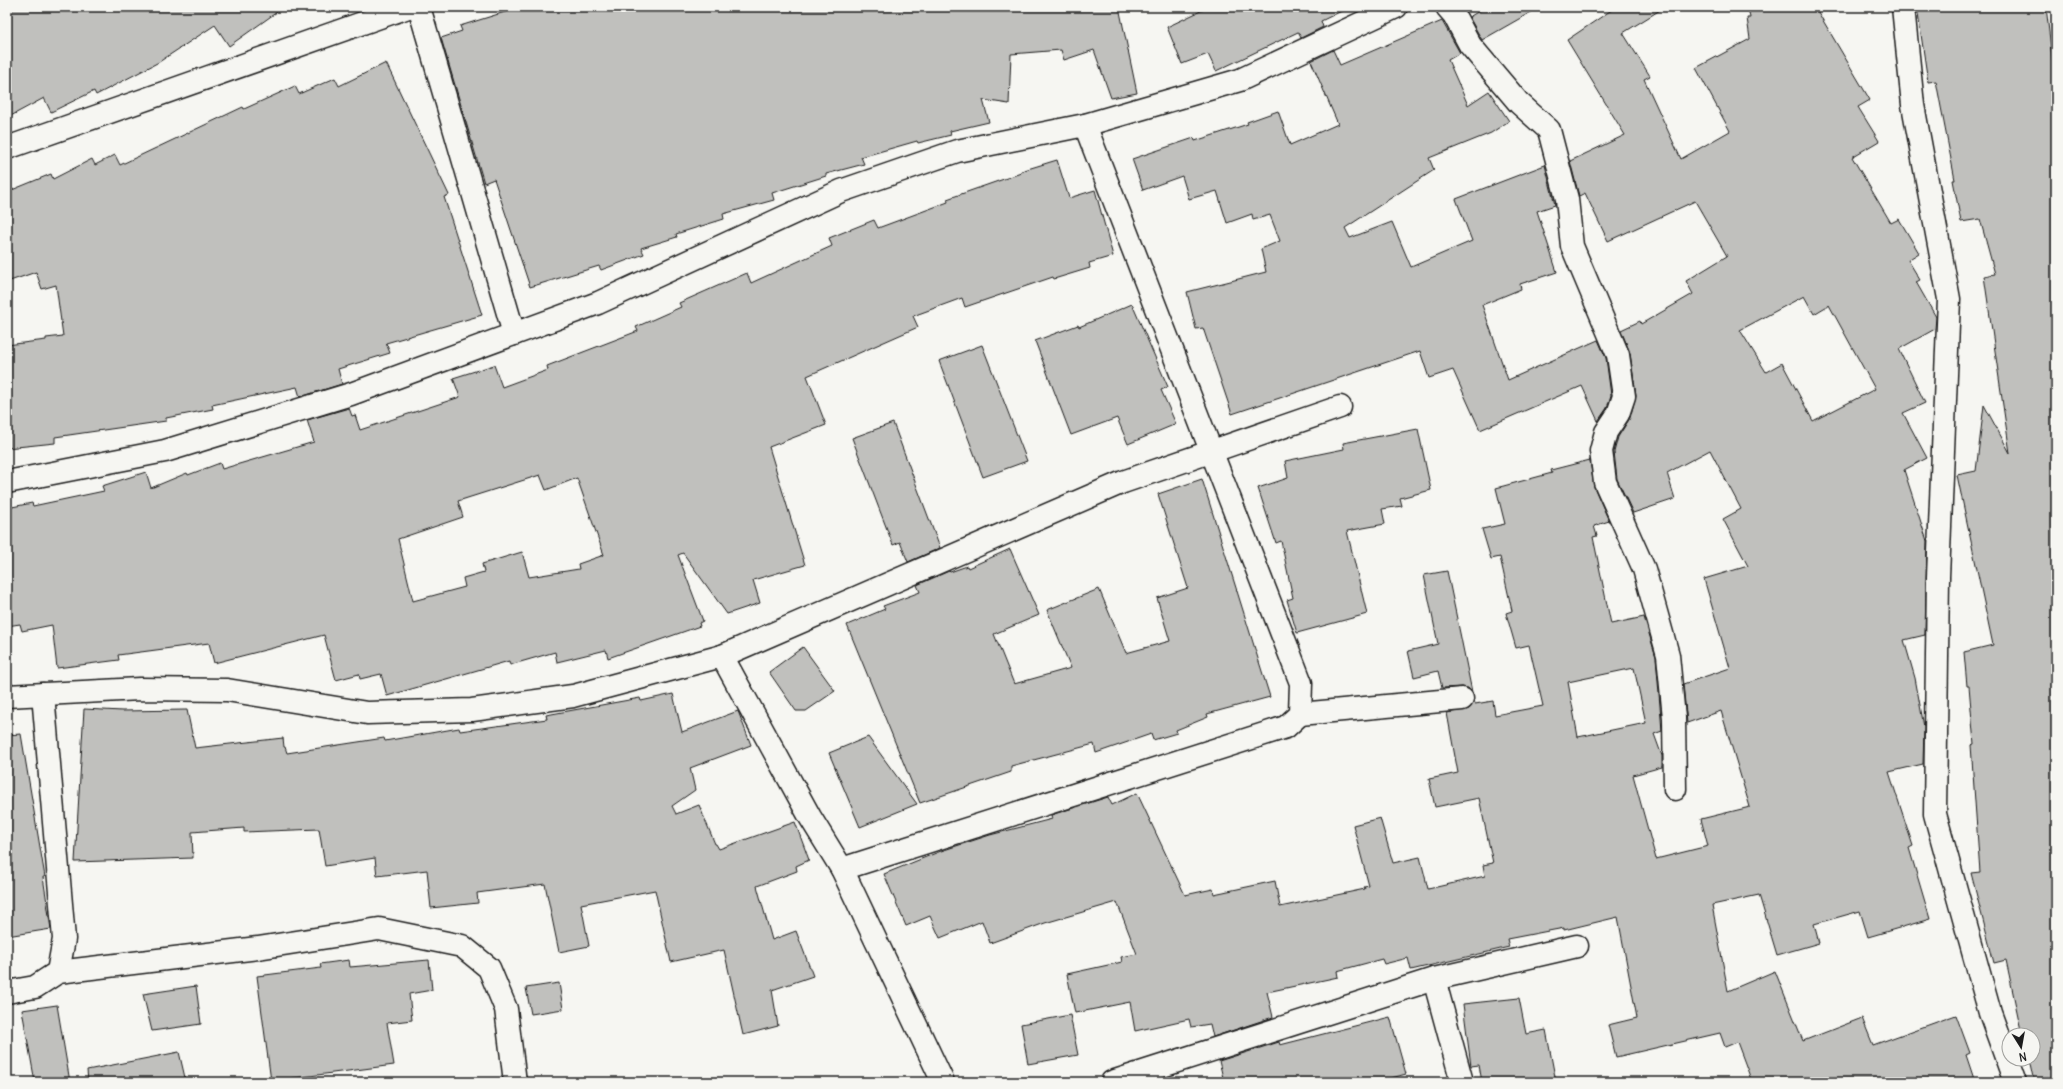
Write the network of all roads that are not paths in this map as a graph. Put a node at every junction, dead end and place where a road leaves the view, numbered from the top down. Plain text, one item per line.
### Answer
1 (408, 7) edge
2 (419, 7) edge
3 (1396, 7) edge
4 (1447, 7) edge
5 (1903, 7) edge
6 (1085, 125) junction
7 (7, 148) edge
8 (514, 334) junction
9 (1340, 407) dead end
10 (1210, 451) junction
11 (7, 482) edge
12 (722, 656) junction
13 (44, 694) junction
14 (7, 696) edge
15 (1462, 699) dead end
16 (1300, 714) junction
17 (1675, 789) dead end
18 (842, 869) junction
19 (1577, 946) dead end
20 (58, 972) junction
21 (1434, 979) junction
22 (7, 992) edge
23 (515, 1082) edge
24 (943, 1082) edge
25 (1112, 1082) edge
26 (1462, 1082) edge
27 (2015, 1082) edge

1 - 7 street
2 - 8 street
3 - 6 street
4 - 17 street
5 - 27 street
6 - 8 street
6 - 10 street
8 - 11 street
9 - 10 street
10 - 12 street
10 - 16 street
12 - 13 street
12 - 18 street
13 - 14 street
13 - 20 street
15 - 16 street
16 - 18 street
18 - 24 street
19 - 21 street
20 - 22 street
20 - 23 street
21 - 25 street
21 - 26 street

